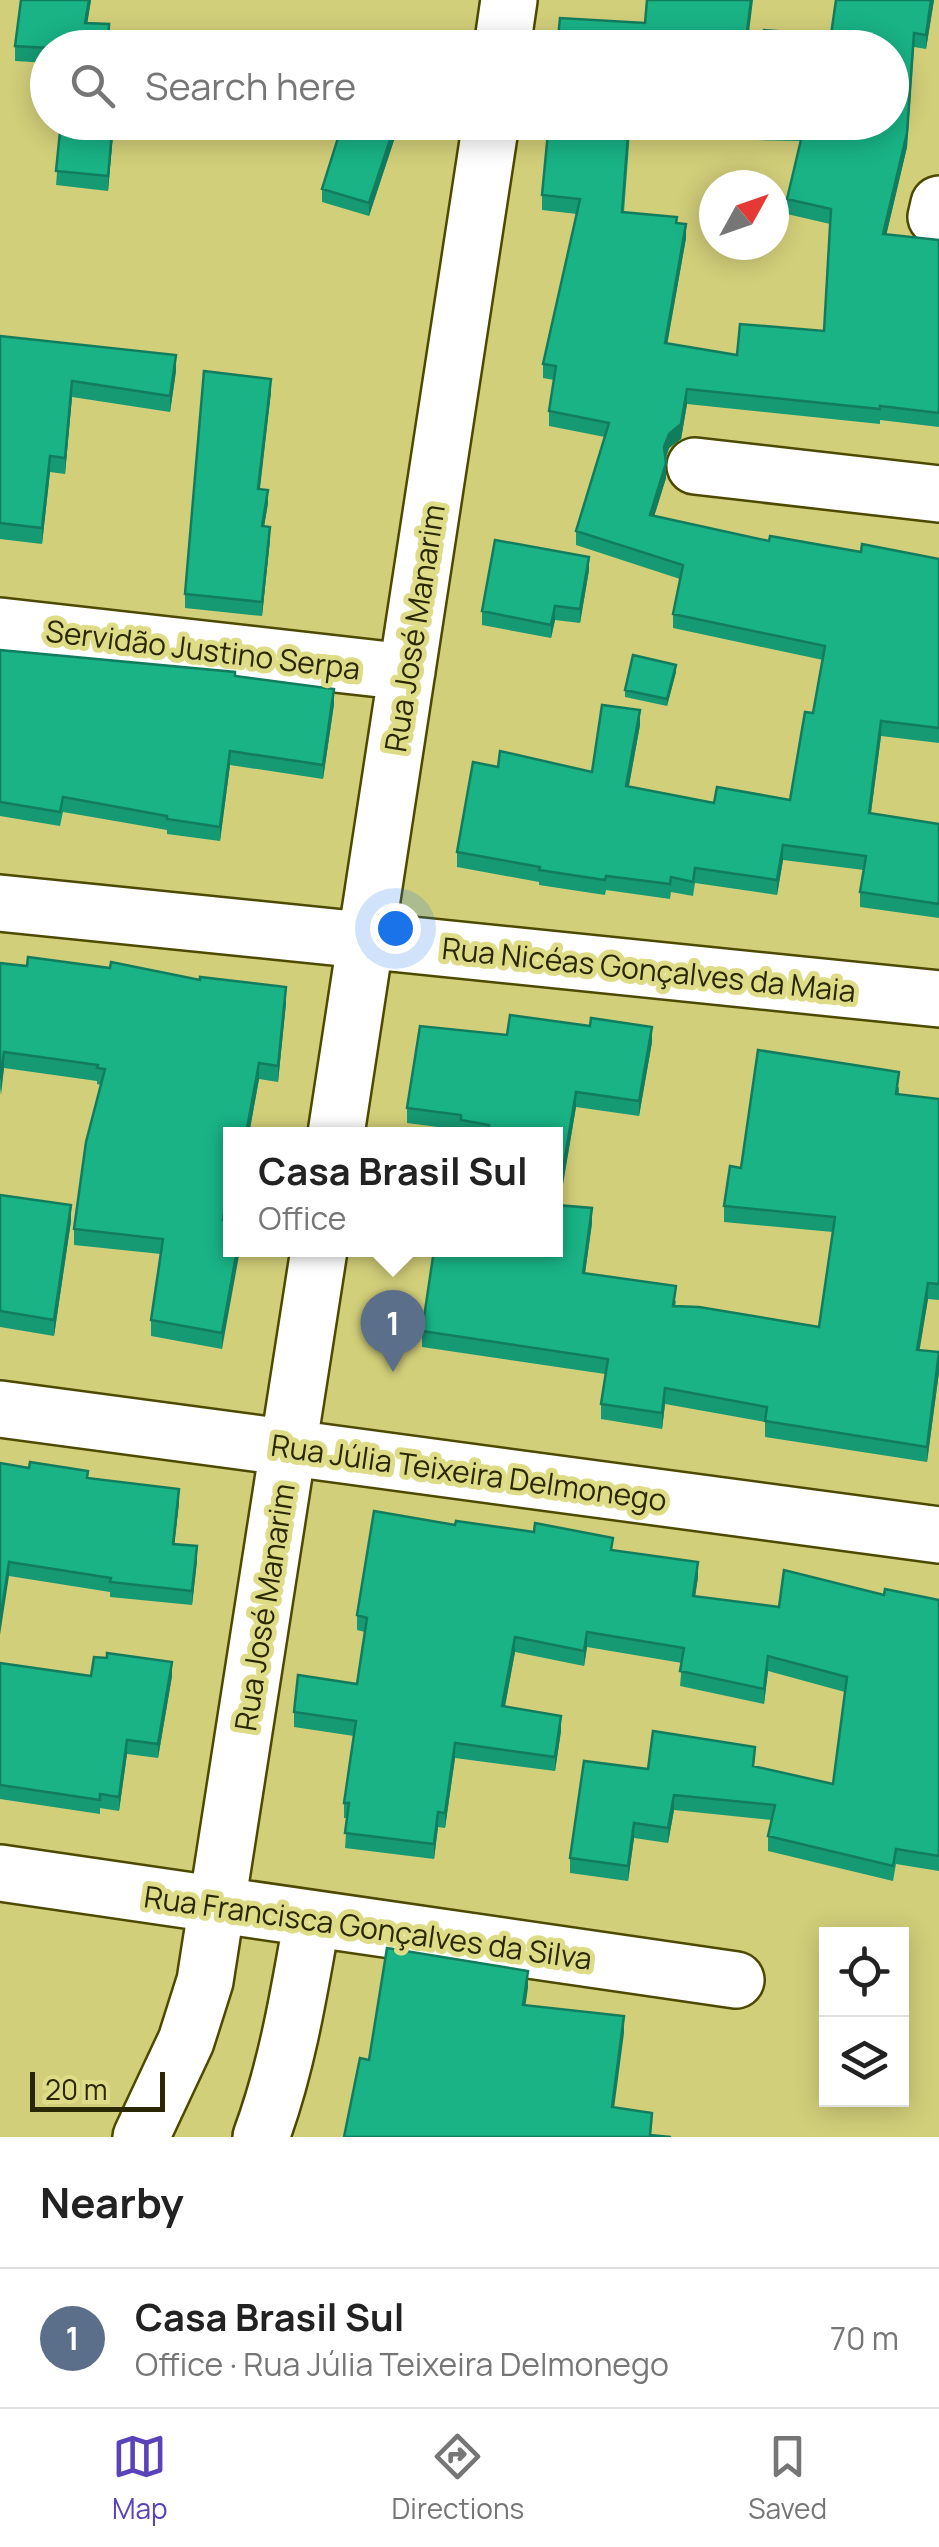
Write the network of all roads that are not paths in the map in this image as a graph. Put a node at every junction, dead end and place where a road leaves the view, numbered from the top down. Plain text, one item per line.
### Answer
1 (510, 0) edge
2 (505, 30) edge
3 (488, 140) edge
4 (695, 466) dead end
5 (939, 494) edge
6 (0, 626) edge
7 (407, 672) junction
8 (0, 903) edge
9 (366, 940) junction
10 (939, 999) edge
11 (337, 1127) edge
12 (318, 1257) edge
13 (0, 1410) edge
14 (288, 1448) junction
15 (939, 1535) edge
16 (0, 1873) edge
17 (219, 1905) junction
18 (312, 1919) junction
19 (736, 1980) dead end
20 (141, 2137) edge
21 (261, 2137) edge

1 - 2 street
3 - 7 street, Rua José Manarim
4 - 5 street
6 - 7 street, Servidão Justino Serpa
7 - 9 street, Rua José Manarim
8 - 9 street, Rua Nicéas Gonçalves da Maia
9 - 10 street, Rua Nicéas Gonçalves da Maia
9 - 11 street, Rua José Manarim
12 - 14 street, Rua José Manarim
13 - 14 street, Rua Júlia Teixeira Delmonego
14 - 15 street, Rua Júlia Teixeira Delmonego
14 - 17 street, Rua José Manarim
16 - 17 street, Rua Francisca Gonçalves da Silva
17 - 18 street, Rua Francisca Gonçalves da Silva
17 - 20 street, Rua José Manarim
18 - 19 street, Rua Francisca Gonçalves da Silva
18 - 21 street

